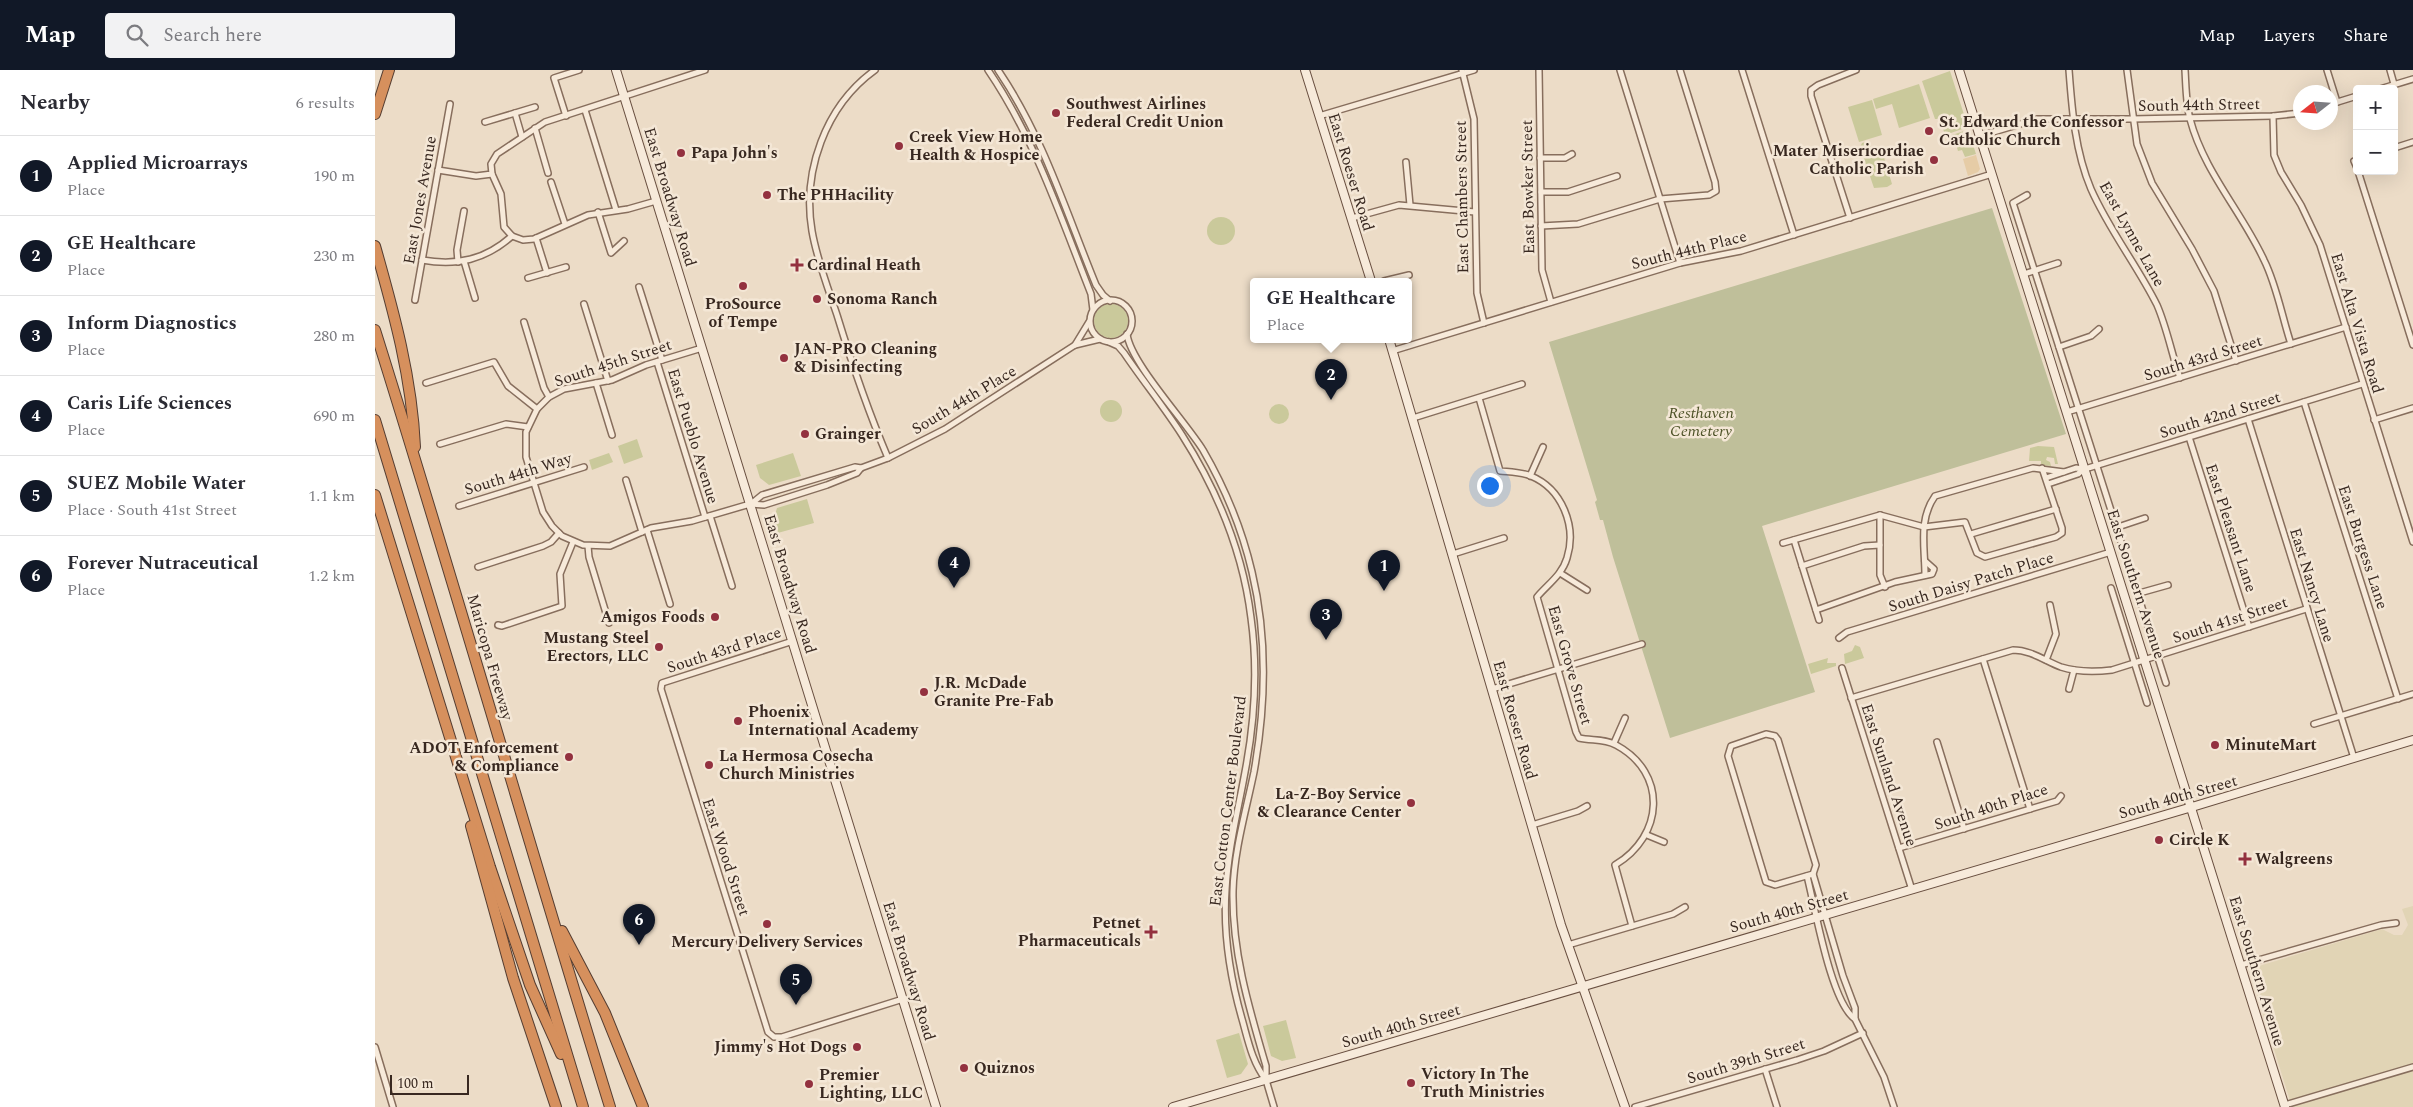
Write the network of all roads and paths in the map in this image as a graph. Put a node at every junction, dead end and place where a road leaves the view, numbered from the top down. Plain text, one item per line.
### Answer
1 (389, 70) edge
2 (579, 70) edge
3 (616, 70) edge
4 (705, 70) edge
5 (875, 70) edge
6 (989, 70) edge
7 (998, 70) edge
8 (1305, 70) edge
9 (1474, 70) edge
10 (1539, 70) edge
11 (1620, 70) edge
12 (1680, 70) edge
13 (1741, 70) edge
14 (1856, 70) edge
15 (1959, 70) edge
16 (2069, 70) edge
17 (2127, 70) edge
18 (2185, 70) edge
19 (2327, 70) edge
20 (2390, 70) edge
21 (1462, 72) edge
22 (2413, 78) edge
23 (2395, 84) junction
24 (2332, 85) edge
25 (2392, 85) edge
26 (624, 96) junction
27 (2353, 97) edge
28 (2338, 102) edge
29 (450, 104) dead end
30 (535, 107) dead end
31 (585, 110) junction
32 (515, 113) junction
33 (375, 114) edge
34 (2293, 114) edge
35 (566, 116) junction
36 (1319, 116) junction
37 (2273, 116) junction
38 (2190, 118) junction
39 (2073, 119) junction
40 (2132, 119) junction
41 (485, 122) dead end
42 (535, 128) junction
43 (1980, 136) junction
44 (523, 137) junction
45 (2413, 144) edge
46 (2398, 147) edge
47 (1572, 154) dead end
48 (1540, 158) junction
49 (1406, 162) dead end
50 (438, 170) junction
51 (548, 173) dead end
52 (492, 174) junction
53 (1992, 174) junction
54 (2359, 175) edge
55 (1617, 176) dead end
56 (551, 182) dead end
57 (1541, 192) junction
58 (2027, 195) dead end
59 (1660, 198) junction
60 (656, 201) junction
61 (1410, 205) junction
62 (616, 210) junction
63 (464, 211) dead end
64 (598, 212) junction
65 (1475, 212) junction
66 (1351, 218) junction
67 (1850, 218) junction
68 (1063, 220) junction
69 (565, 224) junction
70 (1541, 226) junction
71 (1794, 235) junction
72 (513, 236) junction
73 (536, 238) junction
74 (624, 241) dead end
75 (375, 246) edge
76 (422, 260) junction
77 (1087, 261) junction
78 (458, 262) junction
79 (464, 262) junction
80 (1680, 263) junction
81 (2058, 263) dead end
82 (566, 267) dead end
83 (2035, 271) junction
84 (547, 272) junction
85 (2024, 274) junction
86 (1409, 275) dead end
87 (528, 278) dead end
88 (1370, 278) edge
89 (1396, 278) edge
90 (639, 287) dead end
91 (475, 298) dead end
92 (415, 300) dead end
93 (1110, 301) junction
94 (1551, 302) junction
95 (584, 304) dead end
96 (1093, 310) junction
97 (1090, 321) junction
98 (523, 322) dead end
99 (1484, 323) junction
100 (2346, 327) junction
101 (2099, 329) dead end
102 (375, 330) edge
103 (1127, 334) junction
104 (1100, 339) junction
105 (1109, 342) junction
106 (1390, 343) edge
107 (2291, 344) junction
108 (1075, 345) junction
109 (2413, 345) edge
110 (2059, 347) junction
111 (702, 348) junction
112 (1393, 351) junction
113 (659, 361) junction
114 (2236, 361) junction
115 (2180, 378) junction
116 (608, 381) junction
117 (426, 383) dead end
118 (596, 383) junction
119 (1522, 384) dead end
120 (2362, 384) junction
121 (549, 397) junction
122 (1479, 398) junction
123 (2304, 402) junction
124 (2413, 408) edge
125 (2079, 409) junction
126 (537, 410) junction
127 (2067, 412) junction
128 (1413, 418) junction
129 (2248, 419) junction
130 (375, 420) edge
131 (2374, 420) junction
132 (528, 427) junction
133 (612, 435) dead end
134 (2189, 437) junction
135 (440, 444) dead end
136 (1543, 447) dead end
137 (888, 458) junction
138 (416, 463) junction
139 (2096, 466) junction
140 (584, 467) dead end
141 (861, 468) junction
142 (2042, 468) junction
143 (2085, 469) junction
144 (2064, 472) junction
145 (1530, 476) junction
146 (626, 480) dead end
147 (2047, 481) junction
148 (533, 483) junction
149 (375, 495) edge
150 (750, 504) junction
151 (459, 506) dead end
152 (2056, 509) junction
153 (1879, 515) junction
154 (707, 516) junction
155 (2145, 518) dead end
156 (1923, 527) junction
157 (2115, 528) junction
158 (645, 531) junction
159 (559, 533) junction
160 (1971, 534) junction
161 (1504, 538) dead end
162 (1794, 540) junction
163 (573, 542) junction
164 (2413, 542) edge
165 (1783, 543) dead end
166 (1880, 545) junction
167 (588, 546) junction
168 (2111, 552) junction
169 (1453, 554) junction
170 (1925, 561) junction
171 (1802, 566) junction
172 (478, 567) dead end
173 (1560, 573) junction
174 (1925, 575) junction
175 (2168, 584) dead end
176 (732, 586) dead end
177 (1885, 587) junction
178 (2111, 588) dead end
179 (1587, 590) dead end
180 (2136, 594) junction
181 (670, 604) dead end
182 (2050, 605) dead end
183 (2306, 609) junction
184 (1816, 610) junction
185 (1819, 620) dead end
186 (609, 623) dead end
187 (498, 625) dead end
188 (2249, 627) junction
189 (1839, 638) dead end
190 (793, 641) junction
191 (1641, 644) dead end
192 (2156, 658) junction
193 (1983, 659) junction
194 (2045, 660) junction
195 (2146, 660) junction
196 (2135, 663) junction
197 (1843, 668) dead end
198 (1557, 669) junction
199 (2074, 670) junction
200 (662, 683) joint
201 (2166, 683) dead end
202 (1492, 688) junction
203 (2069, 689) dead end
204 (2413, 694) edge
205 (1851, 698) junction
206 (2398, 699) junction
207 (2147, 703) dead end
208 (2341, 716) junction
209 (1625, 718) dead end
210 (2315, 724) dead end
211 (2413, 740) edge
212 (1937, 742) dead end
213 (1614, 743) junction
214 (454, 749) junction
215 (2354, 758) junction
216 (2061, 796) dead end
217 (1587, 806) dead end
218 (2192, 807) junction
219 (2030, 809) junction
220 (1531, 825) junction
221 (1965, 829) junction
222 (1647, 835) junction
223 (1664, 842) dead end
224 (1899, 848) junction
225 (1814, 872) junction
226 (1807, 876) junction
227 (1817, 888) junction
228 (1811, 890) junction
229 (1912, 890) junction
230 (548, 905) junction
231 (1685, 907) dead end
232 (1821, 916) junction
233 (2396, 923) dead end
234 (1632, 926) junction
235 (1568, 945) junction
236 (2241, 965) junction
237 (1584, 986) junction
238 (903, 999) junction
239 (1855, 1018) junction
240 (1863, 1033) junction
241 (375, 1047) edge
242 (2413, 1068) edge
243 (1765, 1069) junction
244 (1266, 1080) junction
245 (582, 1104) edge
246 (2285, 1106) edge
247 (393, 1107) edge
248 (556, 1107) edge
249 (610, 1107) edge
250 (643, 1107) edge
251 (936, 1107) edge
252 (1173, 1107) edge
253 (1274, 1107) edge
254 (1625, 1107) edge
255 (1635, 1107) edge
256 (1777, 1107) edge
257 (1894, 1107) edge

1 - 33 highway
2 - 35 street
3 - 26 main road, East Broadway Road
4 - 26 street
5 - 137 street
6 - 68 street
7 - 77 street, East Cotton Center Boulevard
8 - 36 main road, East Roeser Road
9 - 21 street
10 - 48 street, East Bowker Street
11 - 59 street
12 - 59 street
13 - 71 street
14 - 67 street
15 - 43 main road, East Southern Avenue
16 - 39 street, East Lynne Lane
17 - 40 street
18 - 38 street
19 - 24 street
20 - 23 street
21 - 36 street
21 - 65 street, East Chambers Street
22 - 23 street
23 - 25 street
26 - 31 street
26 - 60 main road, East Broadway Road
27 - 28 street
29 - 50 street, East Jones Avenue
30 - 32 street
31 - 35 street
31 - 62 street
32 - 41 street
32 - 44 street
34 - 37 street, South 44th Street
35 - 42 street
36 - 66 main road, East Roeser Road
37 - 38 street, South 44th Street
37 - 100 street, East Alta Vista Road
38 - 40 street, South 44th Street
38 - 107 street
39 - 40 street, South 44th Street
39 - 43 street, South 44th Street
39 - 115 street, East Lynne Lane
40 - 114 street
42 - 44 street
42 - 51 street
43 - 53 main road, East Southern Avenue
44 - 52 street
45 - 46 street
47 - 48 street
48 - 57 street, East Bowker Street
49 - 61 street
50 - 52 street
50 - 76 street, East Jones Avenue
52 - 72 street
53 - 67 street, South 44th Place
53 - 85 main road, East Southern Avenue
54 - 109 street
55 - 57 street
56 - 69 street
57 - 70 street, East Bowker Street
58 - 83 street, East Southern Avenue
59 - 70 street
59 - 80 street
60 - 62 street
60 - 111 main road, East Broadway Road
61 - 65 street
61 - 66 street
62 - 64 street
63 - 78 street
64 - 69 street
64 - 74 street
65 - 99 street, East Chambers Street
66 - 88 main road, East Roeser Road
67 - 71 street, South 44th Place
68 - 77 street
68 - 96 street
69 - 73 street
70 - 94 street, East Bowker Street
71 - 80 street, South 44th Place
72 - 73 street
72 - 79 street
73 - 84 street
75 - 138 highway
76 - 78 street
76 - 92 street, East Jones Avenue
77 - 93 street, East Cotton Center Boulevard
78 - 79 street
79 - 91 street
80 - 94 street, South 44th Place
81 - 83 street
82 - 84 street
83 - 85 street
83 - 110 street, East Southern Avenue
84 - 87 street
85 - 127 main road, East Southern Avenue
86 - 89 street
90 - 113 street, East Pueblo Avenue
93 - 96 street
93 - 103 street, East Cotton Center Boulevard
94 - 99 street, South 44th Place
95 - 116 street
96 - 97 street
97 - 104 street
97 - 108 street, South 44th Place
98 - 121 street
99 - 112 street, South 44th Place
100 - 107 street, South 43rd Street
100 - 120 street, East Alta Vista Road
101 - 110 street
102 - 138 highway, Maricopa Freeway
103 - 105 street
103 - 244 street, East Cotton Center Boulevard
104 - 105 street, East Cotton Center Boulevard
104 - 108 street, South 44th Place
105 - 244 street, East Cotton Center Boulevard
106 - 112 main road, East Roeser Road
107 - 114 street, South 43rd Street
108 - 137 street, South 44th Place
110 - 125 street, East Southern Avenue
111 - 113 street, South 45th Street
111 - 150 main road, East Broadway Road
112 - 128 main road, East Roeser Road
113 - 116 street, South 45th Street
113 - 154 street, East Pueblo Avenue
114 - 115 street, South 43rd Street
115 - 125 street, South 43rd Street
116 - 118 street, South 45th Street
117 - 126 street
118 - 121 street, South 45th Street
118 - 133 street
119 - 122 street
120 - 123 street, South 42nd Street
120 - 131 street, East Alta Vista Road
121 - 126 street, South 45th Street
122 - 128 street
122 - 145 street, East Grove Street
123 - 129 street, South 42nd Street
123 - 206 street, East Burgess Lane
124 - 131 street
125 - 127 street, South 43rd Street
125 - 139 street, East Southern Avenue
126 - 132 street, South 45th Street
127 - 143 main road, East Southern Avenue
128 - 169 main road, East Roeser Road
129 - 134 street, South 42nd Street
129 - 183 street, East Nancy Lane
130 - 245 highway
131 - 164 street, East Alta Vista Road
132 - 135 street
132 - 148 street, South 44th Place
134 - 139 street, South 42nd Street
134 - 188 street, East Pleasant Lane
136 - 145 street
137 - 141 street, South 44th Place
138 - 230 highway, Maricopa Freeway
139 - 143 street, South 42nd Street
139 - 157 street, East Southern Avenue
140 - 148 street, South 44th Way
141 - 150 street, South 44th Place
141 - 150 street, South 44th Place
142 - 144 street, South 42nd Street
142 - 147 street
142 - 156 street
143 - 144 street, South 42nd Street
143 - 147 street, South 42nd Street
143 - 168 main road, East Southern Avenue
144 - 147 street, South 42nd Street
145 - 173 street, East Grove Street
146 - 158 street
147 - 152 street
148 - 151 street, South 44th Way
148 - 159 street, South 44th Place
149 - 214 highway
150 - 154 street, South 44th Place
150 - 190 main road, East Broadway Road
152 - 160 street
152 - 160 street
153 - 156 street
153 - 162 street
153 - 166 street
154 - 158 street, South 44th Place
154 - 176 street, East Pueblo Avenue
155 - 157 street
156 - 160 street
156 - 170 street
157 - 180 street, East Southern Avenue
158 - 167 street, South 44th Place
158 - 181 street
159 - 163 street, South 44th Place
159 - 172 street
161 - 169 street
162 - 165 street
162 - 171 street
163 - 167 street, South 44th Place
163 - 187 street
166 - 171 street
166 - 177 street
167 - 186 street
168 - 189 street, South Daisy Patch Place
168 - 195 main road, East Southern Avenue
169 - 202 main road, East Roeser Road
170 - 174 street
170 - 174 street
171 - 184 street
173 - 179 street, East Grove Street
173 - 198 street, East Grove Street
174 - 177 street
175 - 180 street
177 - 184 street
178 - 196 street, East Southern Avenue
180 - 192 street, East Southern Avenue
182 - 194 street
183 - 188 street, South 41st Street
183 - 208 street, East Nancy Lane
184 - 185 street
188 - 192 street, South 41st Street
190 - 200 street, South 43rd Place
190 - 238 main road, East Broadway Road
191 - 198 street
192 - 195 street, South 41st Street
192 - 201 street, East Southern Avenue
193 - 194 street, South 41st Street
193 - 205 street, South 41st Street
193 - 219 street
194 - 199 street, South 41st Street
195 - 196 street, South 41st Street
195 - 218 main road, East Southern Avenue
196 - 199 street, South 41st Street
196 - 207 street, East Southern Avenue
197 - 205 street, East Sunland Avenue
198 - 202 street
198 - 213 street, East Grove Street
199 - 203 street
200 - 238 street, East Wood Street
202 - 220 main road, East Roeser Road
204 - 206 street
205 - 224 street, East Sunland Avenue
206 - 208 street
208 - 210 street
208 - 215 street, East Nancy Lane
209 - 213 street
211 - 215 main road, South 40th Street
212 - 221 street
213 - 222 street, East Grove Street
214 - 245 highway
214 - 248 highway
215 - 218 main road, South 40th Street
216 - 219 street, South 40th Place
217 - 220 street
218 - 229 main road, South 40th Street
218 - 236 main road, East Southern Avenue
219 - 221 street, South 40th Place
220 - 235 main road, East Roeser Road
221 - 224 street, South 40th Place
222 - 223 street
222 - 234 street, East Grove Street
224 - 229 street, East Sunland Avenue
225 - 226 street
225 - 226 street
225 - 227 street
226 - 228 street
227 - 228 street
227 - 232 street
228 - 232 street
229 - 232 main road, South 40th Street
230 - 249 highway, Maricopa Freeway
230 - 250 highway
231 - 234 street
232 - 237 main road, South 40th Street
232 - 239 street
232 - 239 street
233 - 236 street
234 - 235 street
235 - 237 main road, East Roeser Road
236 - 246 main road, East Southern Avenue
237 - 244 main road, South 40th Street
237 - 254 main road, East Roeser Road
238 - 251 main road, East Broadway Road
239 - 240 street
240 - 243 street, South 39th Street
240 - 257 street
241 - 247 street
242 - 246 street
243 - 255 street, South 39th Street
243 - 256 street
244 - 252 main road, South 40th Street
244 - 253 street

